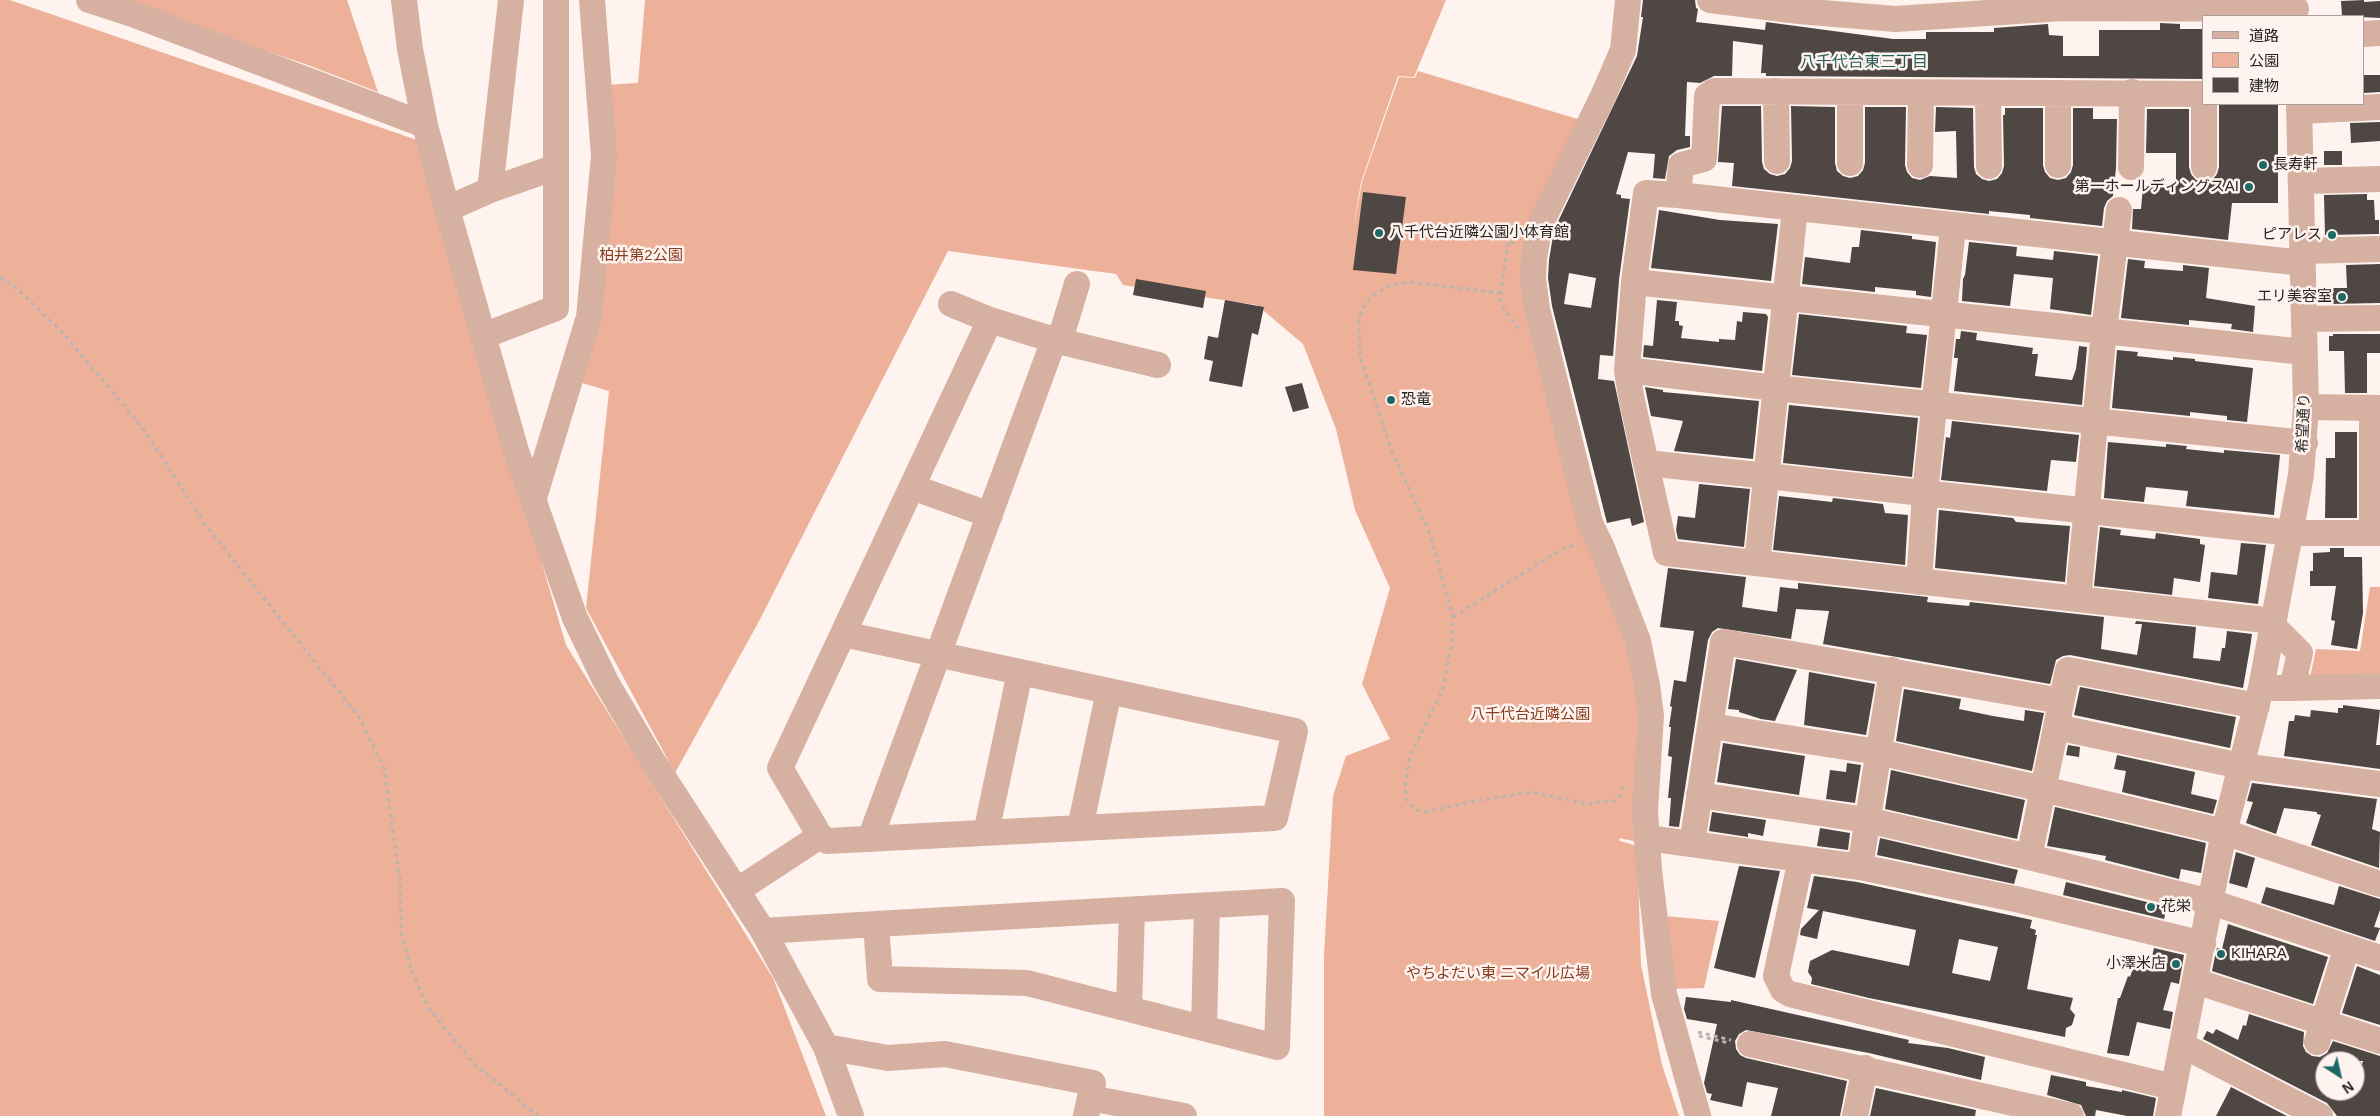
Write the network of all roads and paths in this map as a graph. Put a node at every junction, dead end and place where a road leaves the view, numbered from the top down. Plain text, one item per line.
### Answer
1 (89, 0) edge
2 (404, 0) edge
3 (511, 0) edge
4 (556, 0) edge
5 (592, 0) edge
6 (1628, 0) edge
7 (1710, 0) edge
8 (2063, 4) edge
9 (2141, 4) edge
10 (1811, 6) edge
11 (1981, 7) edge
12 (140, 8) edge
13 (2296, 8) edge
14 (1895, 10) edge
15 (2380, 33) edge
16 (2365, 34) edge
17 (1776, 91) junction
18 (1850, 92) junction
19 (2132, 92) junction
20 (1921, 93) junction
21 (1988, 93) junction
22 (2058, 93) junction
23 (2202, 94) edge
24 (2204, 105) edge
25 (2299, 107) edge
26 (2380, 107) edge
27 (426, 125) junction
28 (1777, 160) dead end
29 (1850, 163) dead end
30 (1920, 165) dead end
31 (2058, 165) dead end
32 (1989, 166) dead end
33 (556, 167) junction
34 (2131, 167) dead end
35 (2204, 167) dead end
36 (2380, 179) edge
37 (2302, 181) junction
38 (490, 190) junction
39 (1678, 195) junction
40 (447, 209) junction
41 (1795, 209) junction
42 (2120, 210) dead end
43 (1953, 227) junction
44 (1508, 242) dead end
45 (2115, 244) junction
46 (2380, 249) edge
47 (2303, 257) junction
48 (0, 278) edge
49 (1634, 282) junction
50 (1077, 284) dead end
51 (1501, 293) junction
52 (1786, 298) junction
53 (951, 304) dead end
54 (1945, 315) junction
55 (2380, 318) edge
56 (2304, 319) junction
57 (990, 320) junction
58 (1519, 330) dead end
59 (2104, 331) junction
60 (483, 336) junction
61 (1054, 340) junction
62 (2304, 352) junction
63 (1158, 365) dead end
64 (1627, 370) junction
65 (1775, 388) junction
66 (1935, 404) junction
67 (2306, 408) junction
68 (2376, 408) edge
69 (2097, 421) junction
70 (2305, 443) junction
71 (1646, 463) junction
72 (1766, 477) junction
73 (912, 487) junction
74 (1925, 494) junction
75 (533, 501) junction
76 (2087, 509) junction
77 (990, 515) junction
78 (2292, 533) junction
79 (2376, 533) edge
80 (1575, 537) dead end
81 (1578, 545) junction
82 (1581, 554) dead end
83 (1757, 563) junction
84 (1919, 582) junction
85 (2078, 599) junction
86 (1453, 616) junction
87 (2274, 624) junction
88 (843, 634) junction
89 (938, 654) junction
90 (1892, 670) junction
91 (1020, 672) junction
92 (2380, 686) edge
93 (2292, 688) junction
94 (1109, 691) junction
95 (2259, 697) junction
96 (2061, 701) junction
97 (1711, 726) junction
98 (2056, 727) junction
99 (1878, 752) junction
100 (2240, 766) junction
101 (1625, 778) dead end
102 (2380, 784) edge
103 (2043, 789) junction
104 (1699, 795) junction
105 (1867, 820) junction
106 (1080, 828) junction
107 (2224, 832) junction
108 (986, 833) junction
109 (820, 836) junction
110 (1647, 838) junction
111 (870, 839) junction
112 (1692, 844) junction
113 (2029, 857) junction
114 (1801, 859) junction
115 (1860, 867) junction
116 (2379, 882) edge
117 (738, 890) junction
118 (2211, 902) junction
119 (1207, 906) junction
120 (1132, 910) junction
121 (876, 924) junction
122 (763, 931) junction
123 (2203, 944) junction
124 (2347, 947) junction
125 (2380, 958) edge
126 (2195, 982) junction
127 (1129, 1009) junction
128 (1204, 1028) junction
129 (1689, 1030) dead end
130 (2320, 1032) junction
131 (1697, 1036) dead end
132 (2380, 1040) edge
133 (1741, 1044) junction
134 (2182, 1045) junction
135 (826, 1047) junction
136 (1865, 1068) junction
137 (2173, 1087) junction
138 (1088, 1107) edge
139 (2028, 1111) edge
140 (538, 1116) edge
141 (851, 1116) edge
142 (1184, 1116) edge
143 (1698, 1116) edge
144 (1855, 1116) edge
145 (2070, 1116) edge
146 (2168, 1116) edge
147 (2320, 1116) edge

1 - 12 street
2 - 27 street
3 - 38 street
4 - 33 street
5 - 75 street
6 - 110 street
7 - 10 street
8 - 9 street
8 - 11 street
9 - 13 street
10 - 14 street
11 - 14 street
12 - 27 street
15 - 16 street
17 - 18 street
17 - 28 street
17 - 39 street
18 - 20 street
18 - 29 street
19 - 22 street
19 - 23 street
19 - 34 street
20 - 21 street
20 - 30 street
21 - 22 street
21 - 32 street
22 - 31 street
24 - 35 street
25 - 26 street
25 - 37 street, 希望通り
27 - 40 street
33 - 38 street
33 - 60 street
36 - 37 street
37 - 47 street, 希望通り
38 - 40 street
39 - 41 street
39 - 49 street
40 - 60 street
41 - 43 street
41 - 52 street
42 - 45 street
43 - 45 street
43 - 54 street
44 - 51 path
45 - 47 street
45 - 59 street
46 - 47 street
47 - 56 street, 希望通り
48 - 140 path
49 - 52 street
49 - 64 street
50 - 61 street
51 - 58 path
51 - 86 path
52 - 54 street
52 - 65 street
53 - 57 street
54 - 59 street
54 - 66 street
55 - 56 street
56 - 62 street, 希望通り
57 - 61 street
57 - 73 street
59 - 62 street
59 - 69 street
60 - 75 street
61 - 63 street
61 - 77 street
62 - 67 street, 希望通り
64 - 65 street
64 - 71 street
65 - 66 street
65 - 72 street
66 - 69 street
66 - 74 street
67 - 68 street
67 - 70 street, 希望通り
68 - 79 street
69 - 70 street
69 - 76 street
70 - 78 street, 希望通り
71 - 72 street
71 - 83 street
72 - 74 street
72 - 83 street
73 - 77 street
73 - 88 street
74 - 76 street
74 - 84 street
75 - 117 street
76 - 78 street
76 - 85 street
77 - 89 street
78 - 79 street
78 - 87 street, 希望通り
80 - 81 path
81 - 82 path
81 - 86 path
83 - 84 street
84 - 85 street
85 - 87 street
86 - 101 path
87 - 93 street
87 - 95 street, 希望通り
88 - 89 street
88 - 109 street
89 - 91 street
89 - 111 street
90 - 96 street
90 - 97 street
90 - 99 street
91 - 94 street
91 - 108 street
92 - 93 street
93 - 95 street
94 - 106 street
94 - 106 street
95 - 96 street
95 - 100 street, 希望通り
96 - 98 street
97 - 99 street
97 - 104 street
98 - 100 street
98 - 103 street
99 - 103 street
99 - 105 street
100 - 102 street
100 - 107 street, 希望通り
103 - 107 street
103 - 113 street
104 - 105 street
104 - 112 street
105 - 113 street
105 - 115 street
106 - 108 street
107 - 116 street
107 - 118 street, 希望通り
108 - 111 street
109 - 111 street
109 - 117 street
110 - 112 street
110 - 143 street
112 - 114 street
113 - 118 street
114 - 115 street
114 - 137 street
115 - 123 street
117 - 122 street
118 - 123 street, 希望通り
118 - 124 street
119 - 120 street
119 - 128 street
119 - 128 street
120 - 121 street
120 - 127 street
121 - 122 street
121 - 127 street
122 - 135 street
123 - 126 street, 希望通り
124 - 125 street
124 - 130 street
126 - 130 street
126 - 134 street, 希望通り
127 - 128 street
129 - 133 path
130 - 132 street
131 - 133 path
133 - 136 street
134 - 137 street, 希望通り
134 - 147 street
135 - 138 street
135 - 141 street
136 - 139 street
136 - 144 street
137 - 146 street, 希望通り
138 - 142 street
139 - 145 street

